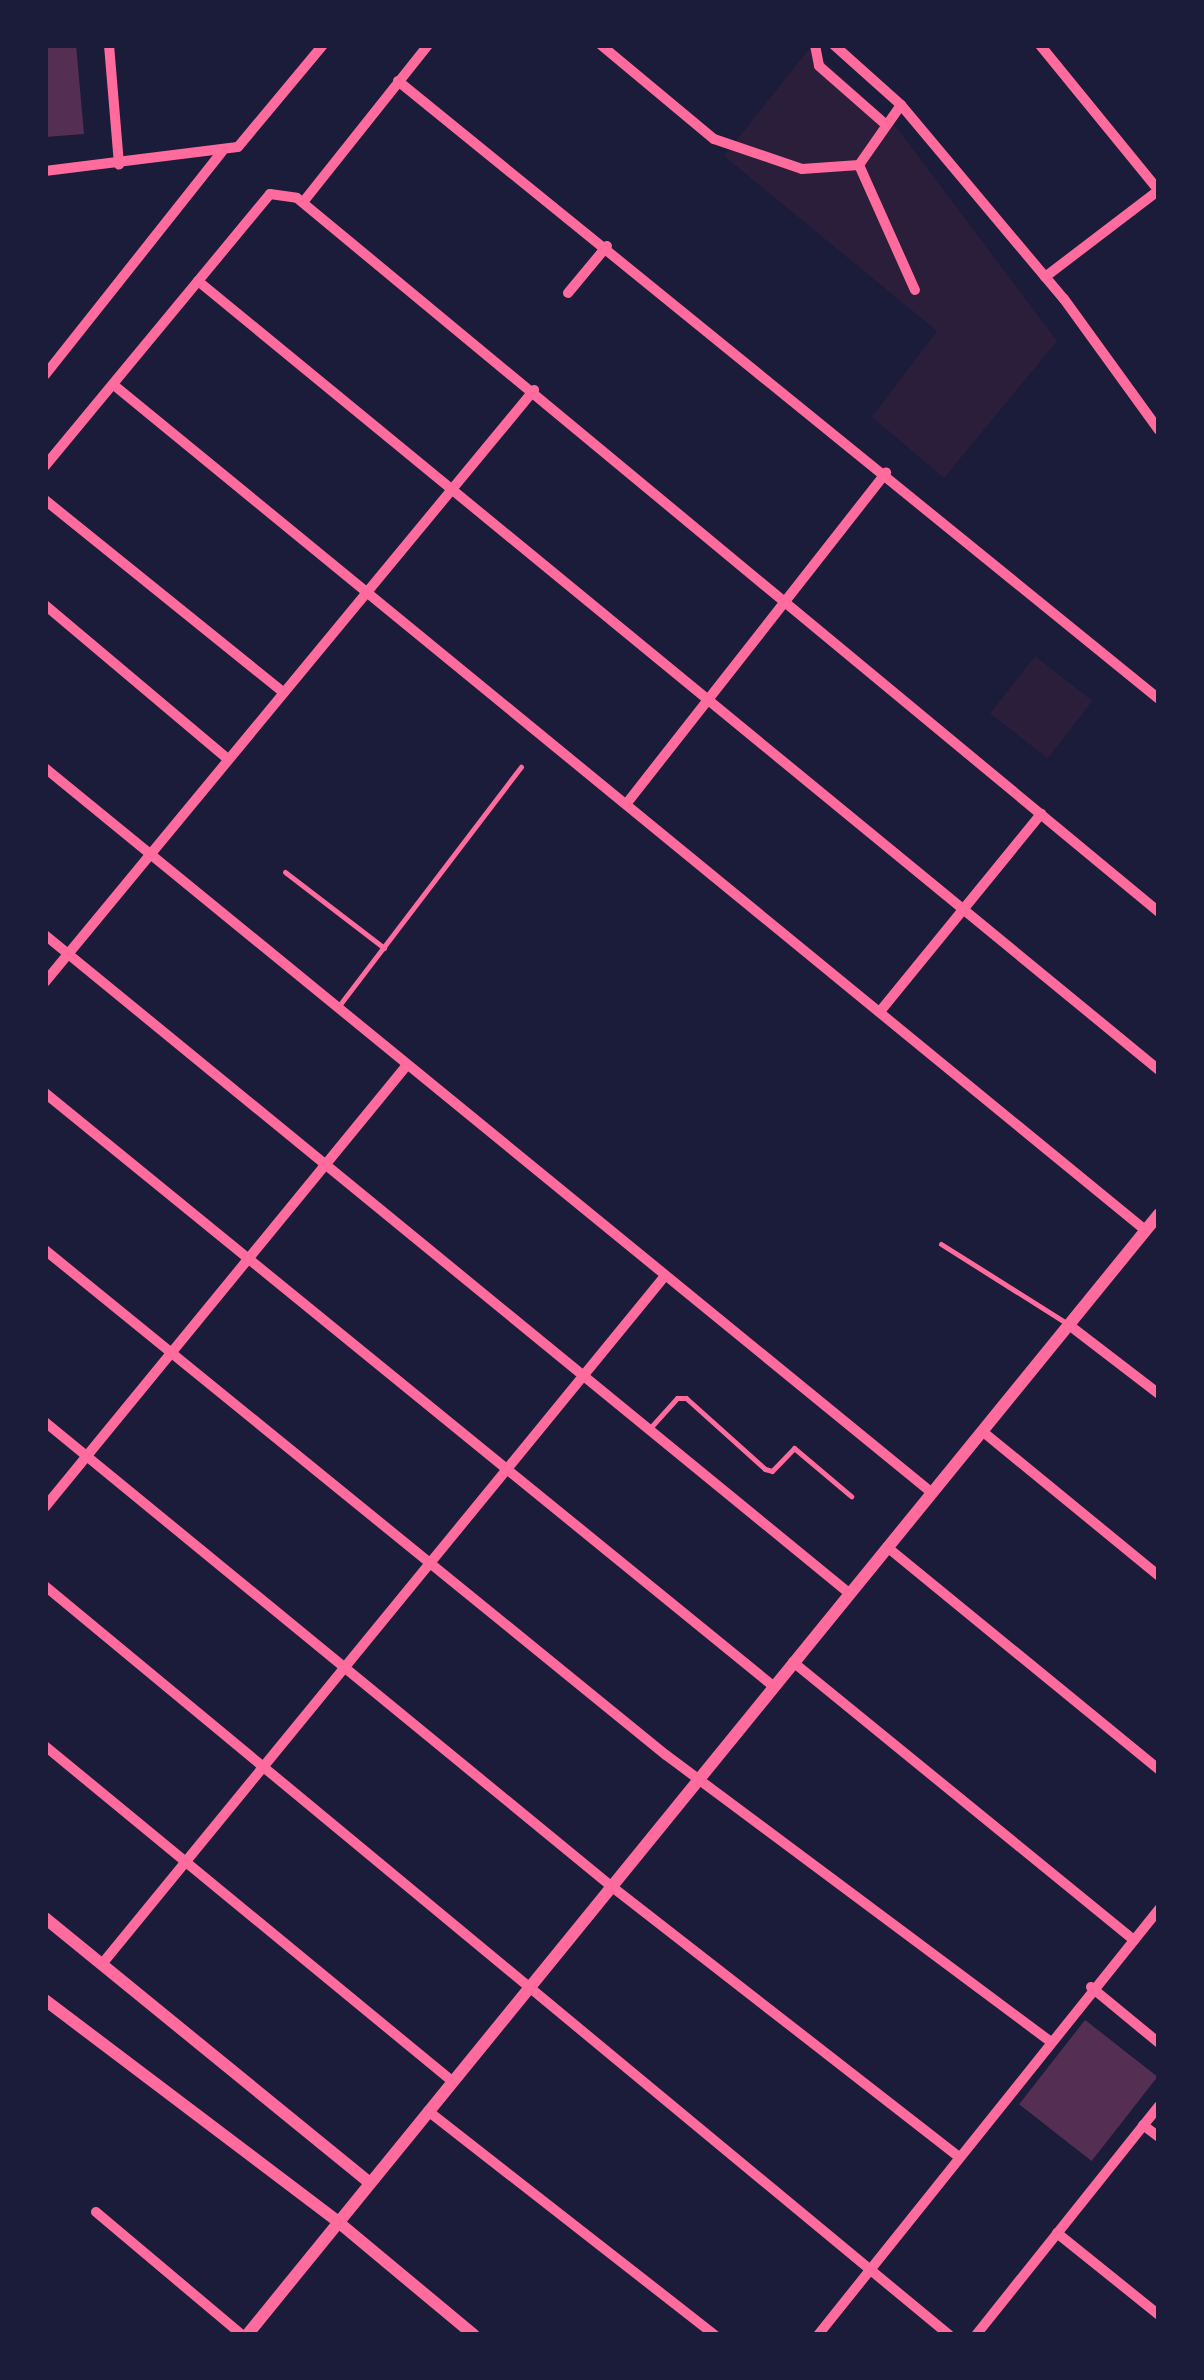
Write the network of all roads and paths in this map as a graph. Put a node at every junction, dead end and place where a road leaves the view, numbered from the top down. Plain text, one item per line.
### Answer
1 (109, 45) edge
2 (323, 45) edge
3 (428, 45) edge
4 (601, 45) edge
5 (816, 45) edge
6 (834, 45) edge
7 (1040, 45) edge
8 (398, 81) junction
9 (900, 105) junction
10 (885, 124) junction
11 (222, 152) junction
12 (119, 165) junction
13 (860, 165) junction
14 (45, 172) edge
15 (1159, 190) edge
16 (304, 202) junction
17 (606, 246) junction
18 (1045, 278) junction
19 (198, 282) junction
20 (914, 290) dead end
21 (568, 293) dead end
22 (45, 376) edge
23 (115, 386) junction
24 (534, 390) junction
25 (1159, 430) edge
26 (45, 466) edge
27 (886, 473) junction
28 (451, 489) junction
29 (45, 500) edge
30 (365, 590) junction
31 (786, 604) junction
32 (45, 605) edge
33 (282, 691) junction
34 (1159, 698) edge
35 (710, 702) junction
36 (227, 758) junction
37 (521, 767) dead end
38 (45, 768) edge
39 (627, 803) junction
40 (1042, 814) junction
41 (149, 854) junction
42 (285, 872) dead end
43 (965, 911) junction
44 (1159, 912) edge
45 (45, 935) edge
46 (384, 948) junction
47 (68, 953) junction
48 (45, 982) edge
49 (338, 1008) junction
50 (882, 1009) junction
51 (406, 1064) junction
52 (1159, 1070) edge
53 (45, 1093) edge
54 (325, 1164) junction
55 (1159, 1214) edge
56 (1145, 1230) junction
57 (941, 1244) dead end
58 (45, 1250) edge
59 (250, 1261) junction
60 (665, 1276) junction
61 (1069, 1325) junction
62 (171, 1353) junction
63 (583, 1376) junction
64 (1159, 1394) edge
65 (45, 1422) edge
66 (649, 1429) junction
67 (982, 1431) junction
68 (87, 1456) junction
69 (508, 1472) junction
70 (932, 1493) junction
71 (851, 1496) dead end
72 (45, 1508) edge
73 (887, 1547) junction
74 (430, 1564) junction
75 (1159, 1576) edge
76 (45, 1586) edge
77 (850, 1594) junction
78 (792, 1662) junction
79 (344, 1668) junction
80 (772, 1685) junction
81 (45, 1746) edge
82 (265, 1764) junction
83 (1159, 1770) edge
84 (696, 1778) junction
85 (186, 1862) junction
86 (611, 1886) junction
87 (1159, 1909) edge
88 (45, 1918) edge
89 (1134, 1940) junction
90 (102, 1964) junction
91 (527, 1984) junction
92 (1091, 1986) junction
93 (45, 2000) edge
94 (1048, 2040) junction
95 (1159, 2043) edge
96 (452, 2081) junction
97 (1159, 2106) edge
98 (428, 2111) junction
99 (1144, 2125) junction
100 (1159, 2138) edge
101 (956, 2156) junction
102 (369, 2182) junction
103 (96, 2212) dead end
104 (337, 2221) junction
105 (1057, 2233) junction
106 (868, 2270) junction
107 (1159, 2315) edge
108 (245, 2335) edge
109 (474, 2335) edge
110 (715, 2335) edge
111 (818, 2335) edge
112 (950, 2335) edge
113 (976, 2335) edge

1 - 12 street
2 - 11 street
3 - 8 street
4 - 13 street
5 - 10 street
6 - 9 street
7 - 15 street
8 - 16 street
8 - 17 street
9 - 10 street
9 - 18 street
10 - 13 street
11 - 12 street
11 - 22 street
12 - 14 street
13 - 20 street
15 - 18 street
16 - 19 street
16 - 24 street
17 - 21 street
17 - 27 street
18 - 25 street
19 - 23 street
19 - 28 street
23 - 26 street
23 - 30 street
24 - 28 street
24 - 31 street
27 - 31 street
27 - 34 street
28 - 30 street
28 - 35 street
29 - 33 street
30 - 33 street
30 - 39 street
31 - 35 street
31 - 40 street
32 - 36 street
33 - 36 street
35 - 39 street
35 - 43 street
36 - 41 street
37 - 46 lane
38 - 41 street
39 - 50 street
40 - 43 street
40 - 44 street
41 - 47 street
41 - 49 street
42 - 46 lane
43 - 50 street
43 - 52 street
45 - 47 street
46 - 49 lane
47 - 48 street
47 - 54 street
49 - 51 street
50 - 56 street
51 - 54 street
51 - 60 street
53 - 59 street
54 - 59 street
54 - 63 street
55 - 56 street
56 - 61 street
57 - 61 lane
58 - 62 street
59 - 62 street
59 - 69 street
60 - 63 street
60 - 70 street
61 - 64 street
61 - 67 street
62 - 68 street
62 - 74 street
63 - 66 street
63 - 69 street
65 - 68 street
66 - 71 lane
66 - 77 street
67 - 70 street
67 - 75 street
68 - 72 street
68 - 79 street
69 - 74 street
69 - 80 street
70 - 73 street
73 - 77 street
73 - 83 street
74 - 79 street
74 - 84 street
76 - 82 street
77 - 78 street
78 - 80 street
78 - 89 street
79 - 82 street
79 - 86 street
80 - 84 street
81 - 85 street
82 - 85 street
82 - 91 street
84 - 86 street
84 - 94 street
85 - 90 street
85 - 96 street
86 - 91 street
86 - 101 street
87 - 89 street
88 - 90 street
89 - 92 street
90 - 102 street
91 - 96 street
91 - 106 street
92 - 94 street
92 - 95 street
93 - 104 street
94 - 101 street
96 - 98 street
97 - 99 street
98 - 102 street
98 - 110 street
99 - 100 street
99 - 105 street
101 - 106 street
102 - 104 street
103 - 108 street
104 - 108 street
104 - 109 street
105 - 107 street
105 - 113 street
106 - 111 street
106 - 112 street

